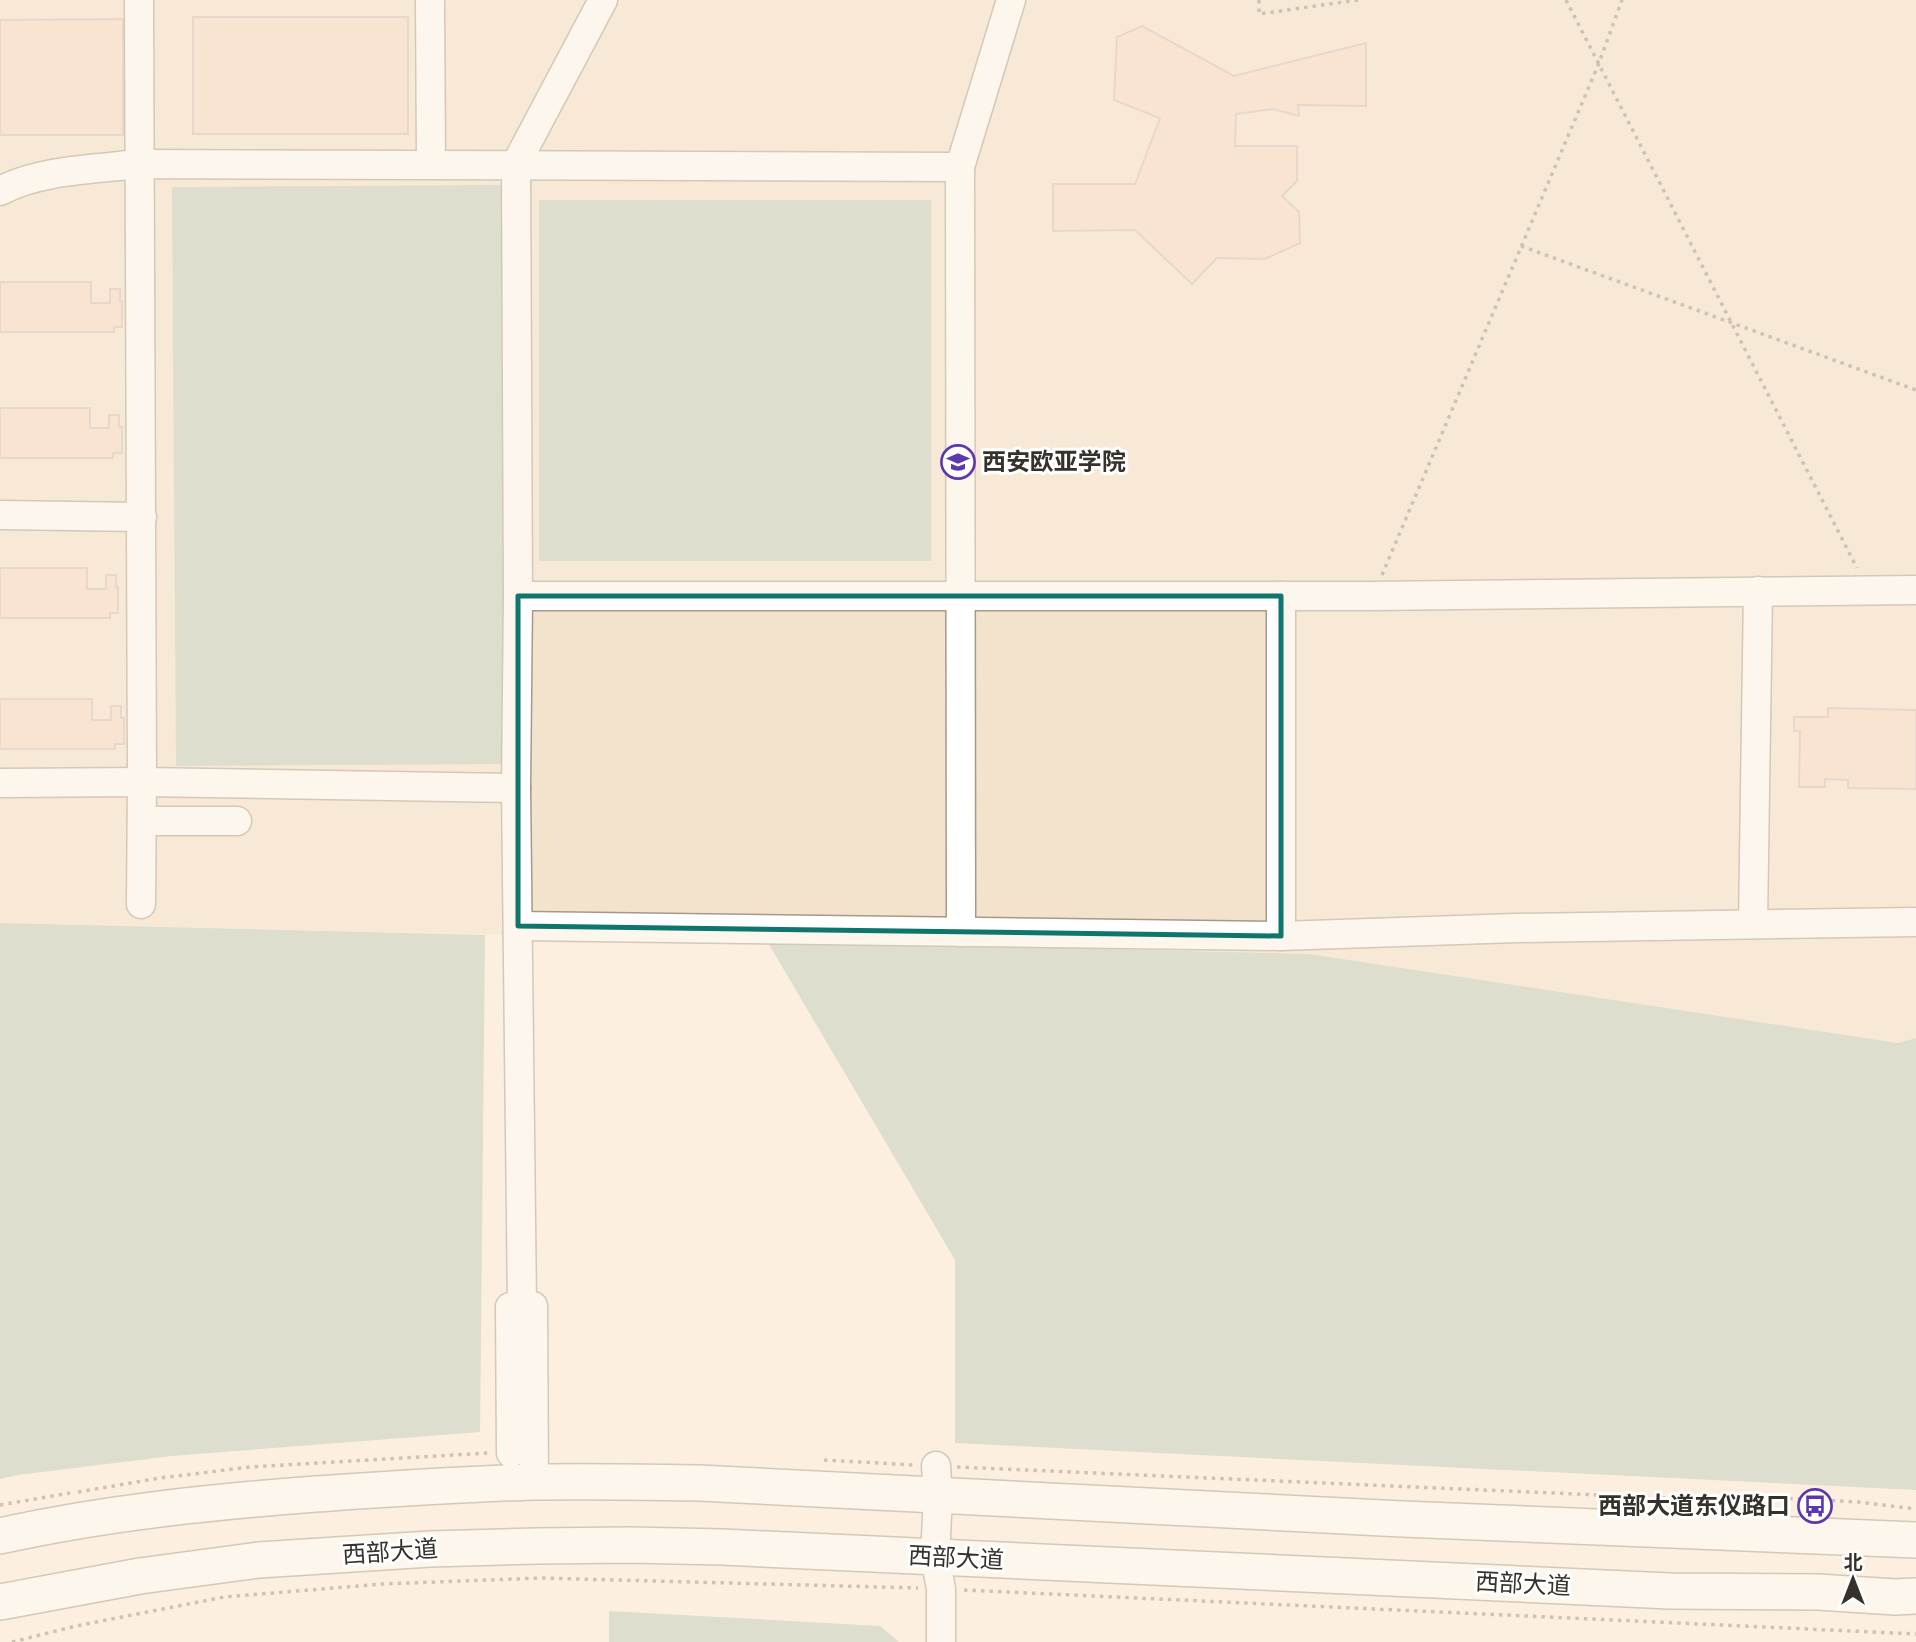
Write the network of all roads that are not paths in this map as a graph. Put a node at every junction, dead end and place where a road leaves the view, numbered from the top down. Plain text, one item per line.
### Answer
1 (139, 0) edge
2 (430, 0) edge
3 (603, 0) edge
4 (1011, 0) edge
5 (139, 164) junction
6 (431, 164) junction
7 (516, 164) junction
8 (960, 167) junction
9 (0, 191) edge
10 (0, 515) edge
11 (142, 517) junction
12 (1916, 590) edge
13 (1758, 591) junction
14 (518, 596) junction
15 (960, 596) junction
16 (1281, 596) junction
17 (142, 782) junction
18 (0, 783) edge
19 (516, 788) junction
20 (142, 821) junction
21 (237, 821) dead end
22 (141, 904) dead end
23 (1916, 922) edge
24 (1753, 924) junction
25 (518, 926) junction
26 (961, 932) junction
27 (1281, 936) junction
28 (522, 1306) junction
29 (512, 1453) dead end
30 (937, 1481) junction
31 (534, 1482) junction
32 (0, 1536) edge
33 (1916, 1540) edge
34 (936, 1557) junction
35 (1916, 1596) edge
36 (0, 1602) edge
37 (941, 1642) edge

1 - 5 street
2 - 6 street
3 - 7 street
4 - 8 street
5 - 6 street
5 - 9 street
5 - 11 street
6 - 7 street
7 - 8 street
7 - 14 street
8 - 15 street
10 - 11 street
11 - 17 street
12 - 13 street
13 - 16 street
13 - 24 street
14 - 15 street
14 - 19 street
15 - 16 street
15 - 26 street
16 - 27 street
17 - 18 street
17 - 19 street
17 - 20 street
19 - 25 street
20 - 21 street
20 - 22 street
23 - 24 street
24 - 27 street
25 - 26 street
25 - 28 street
26 - 27 street
28 - 29 street
28 - 31 street
30 - 31 main road
30 - 33 main road
30 - 34 street
31 - 32 main road
34 - 35 main road, 西部大道
34 - 36 main road, 西部大道
34 - 37 street

